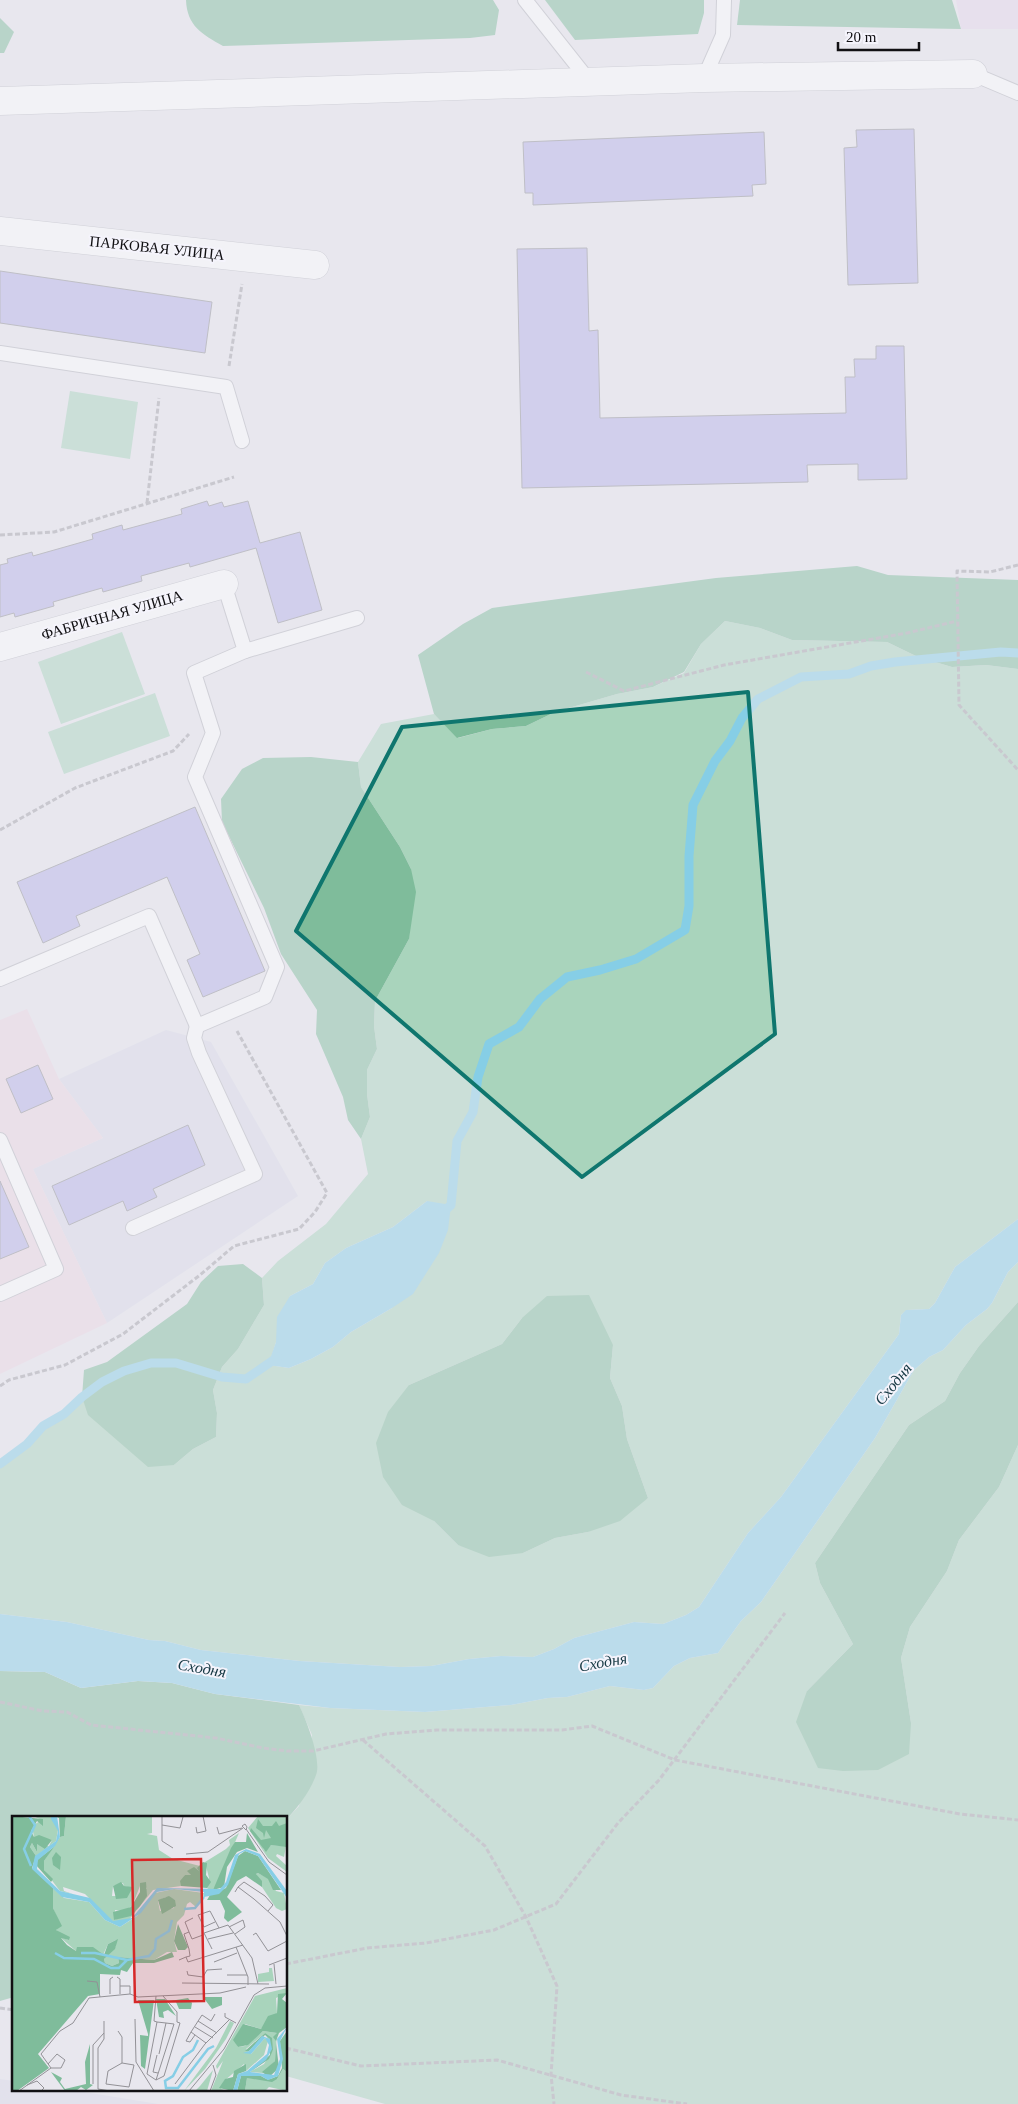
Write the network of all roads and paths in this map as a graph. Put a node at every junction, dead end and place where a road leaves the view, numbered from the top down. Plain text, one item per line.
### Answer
1 (525, 0) edge
2 (724, 0) edge
3 (973, 74) joint
4 (704, 78) junction
5 (590, 83) junction
6 (1018, 93) edge
7 (0, 101) edge
8 (0, 231) edge
9 (246, 258) junction
10 (315, 265) dead end
11 (1, 356) edge
12 (162, 377) junction
13 (226, 387) junction
14 (242, 442) dead end
15 (234, 477) dead end
16 (147, 503) junction
17 (0, 535) edge
18 (1018, 565) edge
19 (224, 584) joint
20 (357, 618) dead end
21 (957, 621) junction
22 (0, 647) edge
23 (245, 651) junction
24 (586, 672) dead end
25 (207, 714) junction
26 (1018, 770) edge
27 (0, 830) edge
28 (0, 979) edge
29 (227, 1013) junction
30 (197, 1026) junction
31 (0, 1140) edge
32 (133, 1228) dead end
33 (0, 1294) edge
34 (0, 1386) edge
35 (785, 1614) dead end
36 (0, 1702) edge
37 (363, 1740) junction
38 (675, 1760) junction
39 (1018, 1820) edge
40 (526, 1917) junction
41 (288, 1964) edge
42 (288, 2048) edge
43 (550, 2075) junction
44 (554, 2104) edge
45 (687, 2104) edge

1 - 5 lane
2 - 4 lane
3 - 4 street
3 - 6 lane
4 - 5 street
5 - 7 street
8 - 9 street, ПАРКОВАЯ УЛИЦА
9 - 10 street, ПАРКОВАЯ УЛИЦА
9 - 13 path
11 - 12 lane
12 - 13 lane
12 - 16 path
13 - 14 lane
15 - 16 path
16 - 17 path
18 - 21 path
19 - 22 street, ФАБРИЧНАЯ УЛИЦА
19 - 23 lane
20 - 23 lane
21 - 24 path
21 - 26 path
23 - 25 lane
25 - 27 path
25 - 29 lane
28 - 30 lane
29 - 30 lane
29 - 34 path
30 - 32 lane
31 - 33 lane
35 - 38 path
36 - 37 path
37 - 38 path
37 - 40 path
38 - 39 path
38 - 40 path
40 - 41 path
40 - 43 path
42 - 43 path
43 - 44 path
43 - 45 path

